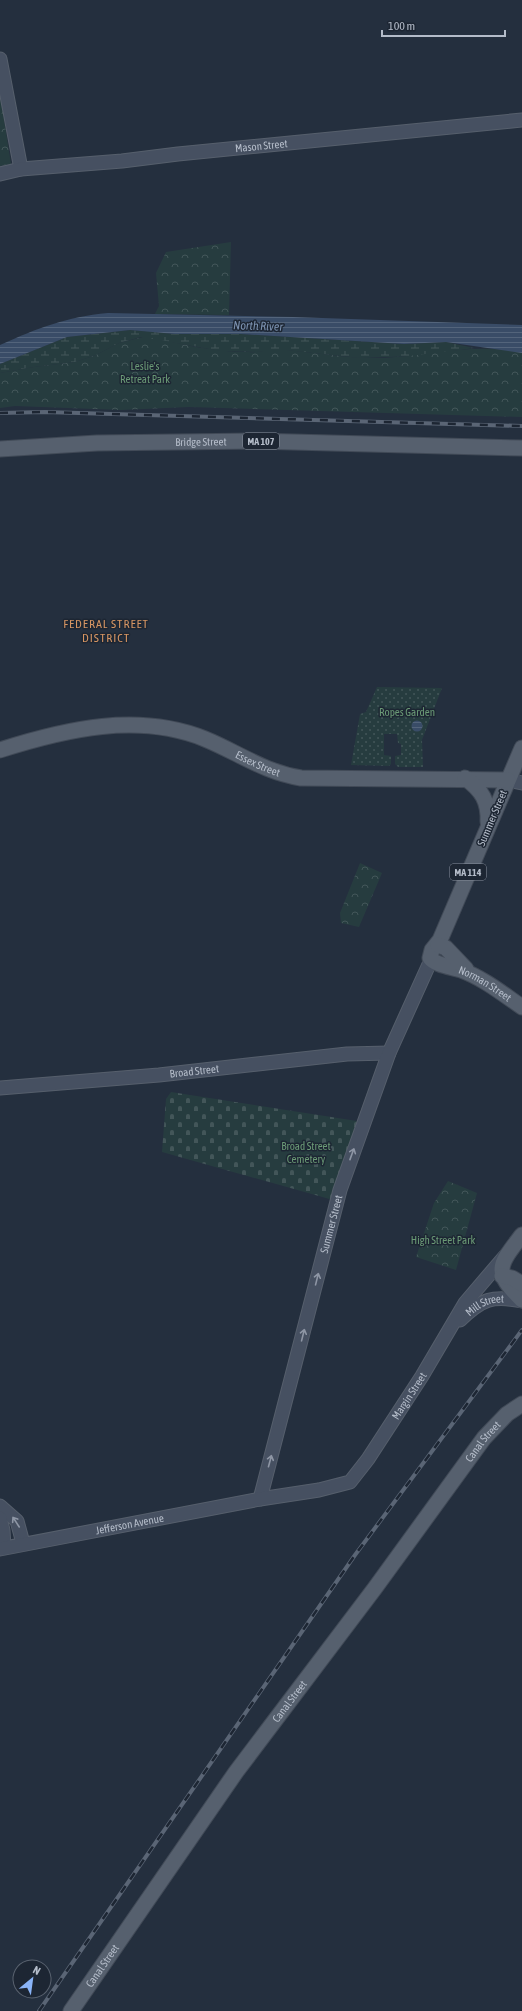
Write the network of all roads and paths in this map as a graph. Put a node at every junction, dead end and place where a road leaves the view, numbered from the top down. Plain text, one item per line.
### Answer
1 (0, 59) edge
2 (522, 120) edge
3 (21, 169) junction
4 (0, 174) edge
5 (0, 449) edge
6 (518, 450) edge
7 (522, 748) edge
8 (0, 750) edge
9 (465, 778) junction
10 (515, 781) edge
11 (487, 829) junction
12 (441, 956) junction
13 (522, 1007) edge
14 (388, 1053) junction
15 (0, 1088) edge
16 (522, 1235) edge
17 (506, 1255) junction
18 (502, 1276) junction
19 (484, 1280) junction
20 (522, 1284) edge
21 (522, 1300) edge
22 (453, 1327) junction
23 (522, 1404) edge
24 (260, 1499) junction
25 (0, 1506) edge
26 (0, 1518) edge
27 (24, 1544) junction
28 (2, 1548) edge
29 (71, 2011) edge

1 - 3 street
2 - 3 street, Mason Street
3 - 4 street, Mason Street
5 - 6 main road, Bridge Street / MA 107
7 - 10 main road, MA 114
8 - 9 main road, Essex Street
9 - 10 main road, Essex Street
9 - 11 main road
10 - 11 main road, Summer Street / MA 114
11 - 12 main road, Summer Street / MA 114
12 - 13 main road, Norman Street
12 - 14 street, Summer Street
14 - 15 street, Broad Street
24 -> 14 street, Summer Street
16 - 17 main road, Margin Street
17 - 18 main road
17 - 19 street, Margin Street
18 - 19 street
18 - 20 main road
18 - 21 main road, Mill Street
19 - 22 street, Margin Street
21 - 22 street, Mill Street
22 - 24 street, Margin Street
23 - 29 main road, Canal Street
24 - 27 street, Jefferson Avenue
27 -> 25 street
26 - 28 street
27 - 28 street, Jefferson Avenue

